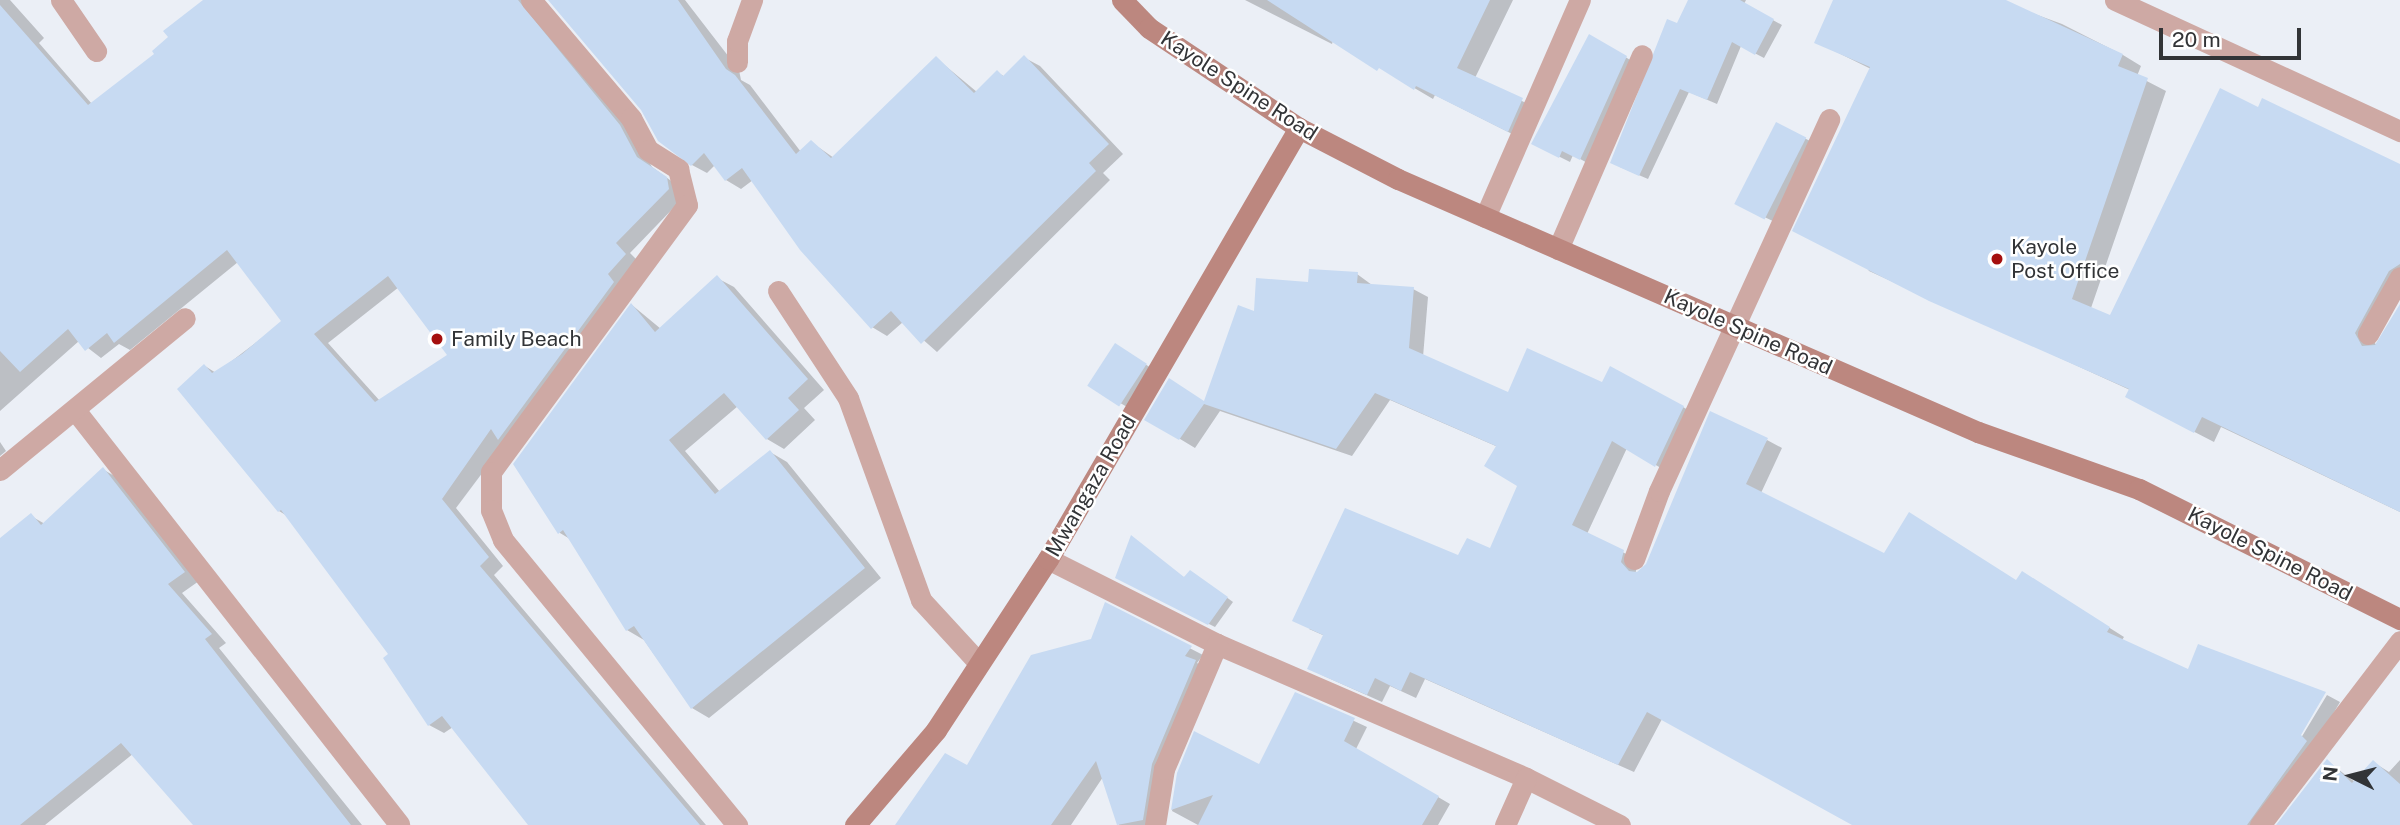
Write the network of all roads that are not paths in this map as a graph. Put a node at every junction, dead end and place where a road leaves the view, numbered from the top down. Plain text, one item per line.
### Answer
1 (61, 0) edge
2 (531, 0) edge
3 (752, 0) edge
4 (1122, 0) edge
5 (1580, 0) edge
6 (2115, 0) edge
7 (96, 51) dead end
8 (1642, 55) dead end
9 (737, 62) dead end
10 (1829, 119) dead end
11 (1299, 128) junction
12 (2400, 131) edge
13 (1485, 217) junction
14 (1558, 249) junction
15 (2400, 277) edge
16 (778, 290) dead end
17 (185, 318) dead end
18 (1737, 327) junction
19 (2368, 334) dead end
20 (75, 410) junction
21 (0, 470) edge
22 (1048, 559) junction
23 (1634, 559) dead end
24 (2400, 619) edge
25 (2400, 640) edge
26 (1216, 644) junction
27 (979, 663) junction
28 (1526, 778) junction
29 (399, 824) edge
30 (737, 825) edge
31 (855, 825) edge
32 (1155, 825) edge
33 (1505, 825) edge
34 (1620, 825) edge
35 (2260, 825) edge

1 - 7 street
2 - 30 street
3 - 9 street
4 - 11 main road, Kayole Spine Road
5 - 13 street
6 - 12 street
8 - 14 street
10 - 18 street
11 - 13 main road, Kayole Spine Road
11 - 22 main road, Mwangaza Road
13 - 14 main road, Kayole Spine Road
14 - 18 main road, Kayole Spine Road
15 - 19 street
16 - 27 street
17 - 20 street
18 - 23 street
18 - 24 main road, Kayole Spine Road
20 - 21 street
20 - 29 street
22 - 26 street
22 - 27 main road, Mwangaza Road
25 - 35 street
26 - 28 street
26 - 32 street
27 - 31 main road, Mwangaza Road
28 - 33 street
28 - 34 street

